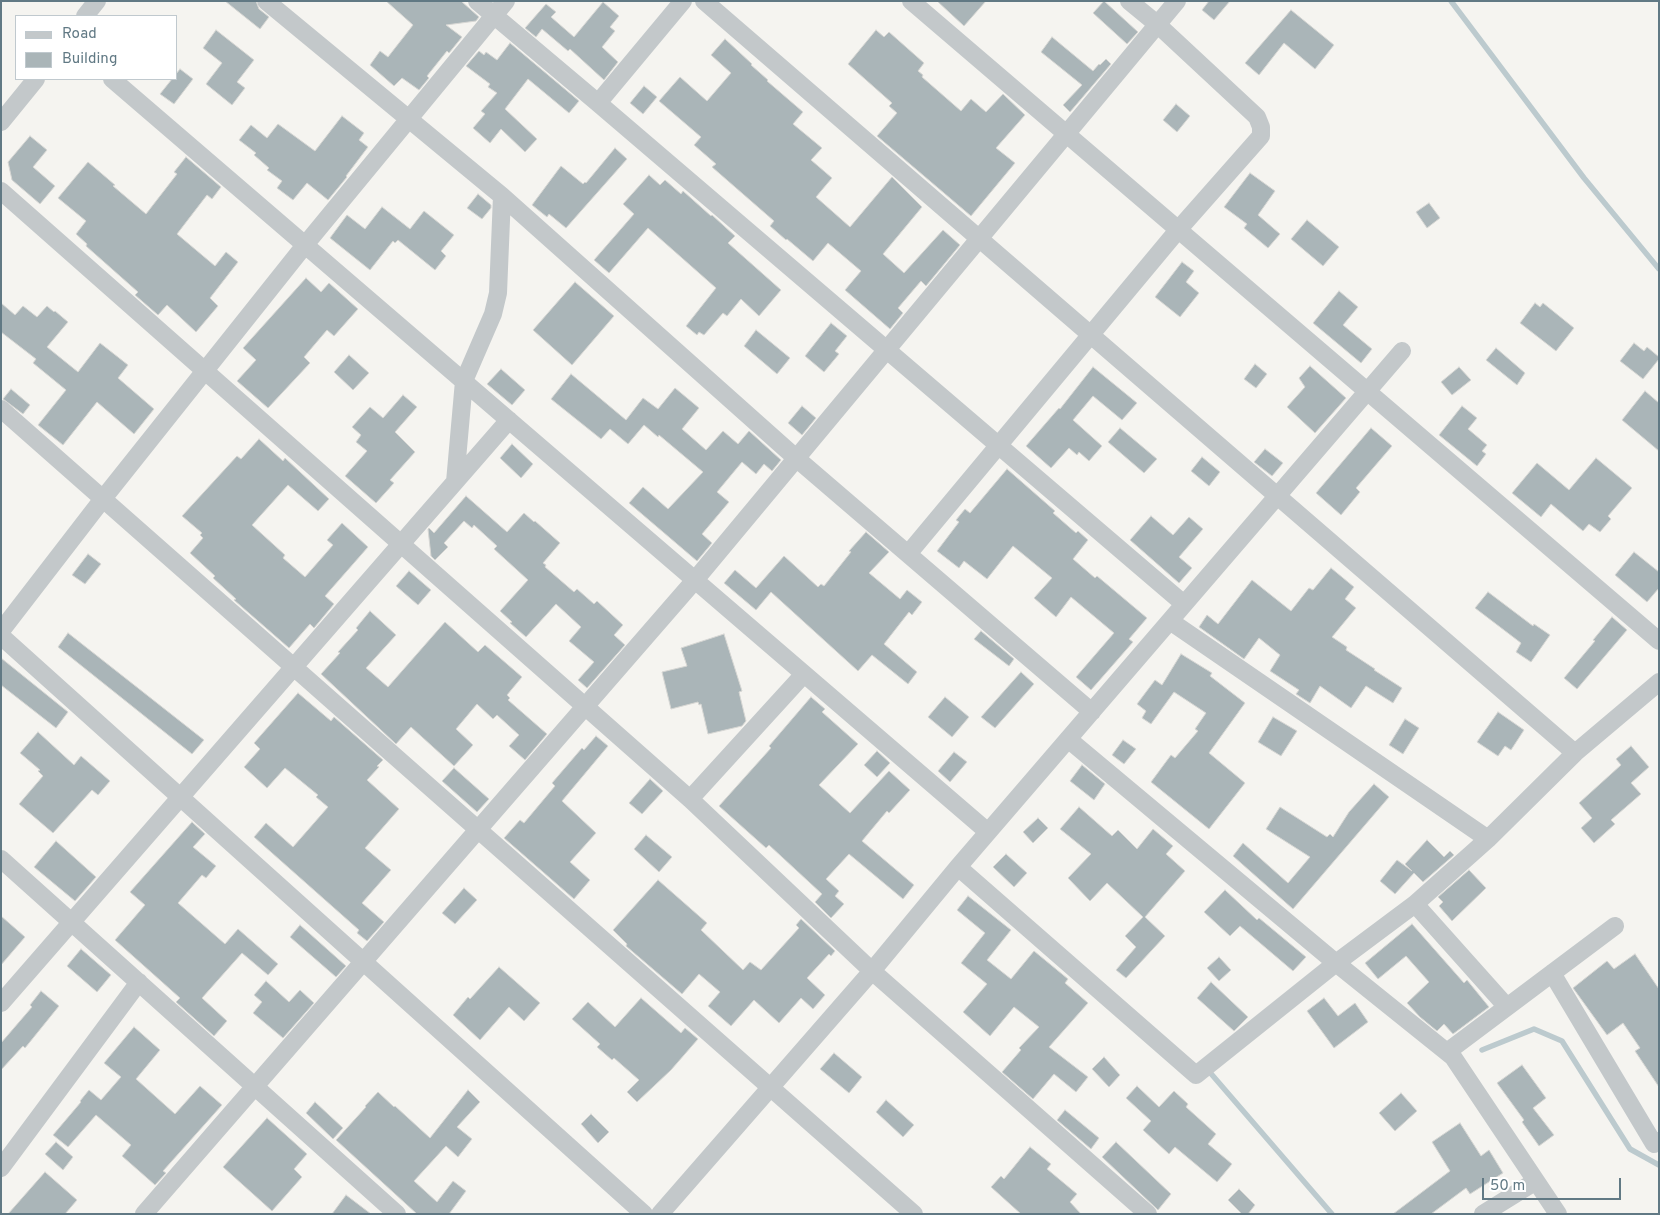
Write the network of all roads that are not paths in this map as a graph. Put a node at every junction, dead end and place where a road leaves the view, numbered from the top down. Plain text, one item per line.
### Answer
1 (97, 1) edge
2 (266, 1) edge
3 (477, 1) edge
4 (506, 1) edge
5 (683, 1) edge
6 (704, 1) edge
7 (911, 1) edge
8 (1129, 1) edge
9 (1177, 1) edge
10 (86, 15) edge
11 (494, 16) junction
12 (1158, 24) junction
13 (35, 80) edge
14 (113, 80) edge
15 (598, 103) junction
16 (408, 120) junction
17 (1, 122) edge
18 (1066, 134) junction
19 (1, 191) edge
20 (502, 196) junction
21 (1178, 230) junction
22 (979, 239) junction
23 (305, 245) junction
24 (1090, 335) junction
25 (886, 350) junction
26 (1402, 351) dead end
27 (206, 371) junction
28 (464, 381) junction
29 (1367, 391) junction
30 (1, 409) edge
31 (509, 420) junction
32 (999, 445) junction
33 (796, 458) junction
34 (455, 482) junction
35 (1277, 496) junction
36 (102, 500) junction
37 (401, 544) junction
38 (908, 554) junction
39 (695, 580) junction
40 (1184, 604) junction
41 (1170, 621) junction
42 (1, 631) edge
43 (1, 636) edge
44 (1659, 641) edge
45 (294, 666) junction
46 (804, 674) junction
47 (1659, 682) edge
48 (585, 706) junction
49 (1092, 712) junction
50 (1068, 739) junction
51 (1575, 754) junction
52 (180, 797) junction
53 (690, 799) junction
54 (478, 829) junction
55 (988, 832) junction
56 (1488, 839) junction
57 (1, 859) edge
58 (958, 867) junction
59 (1415, 904) junction
60 (72, 922) junction
61 (1615, 926) dead end
62 (363, 961) junction
63 (1336, 963) junction
64 (872, 971) junction
65 (1552, 973) junction
66 (139, 982) junction
67 (1, 1003) edge
68 (1507, 1007) junction
69 (1447, 1052) junction
70 (254, 1086) junction
71 (770, 1086) junction
72 (1659, 1141) edge
73 (1, 1168) edge
74 (1536, 1181) junction
75 (150, 1212) edge
76 (397, 1214) edge
77 (644, 1214) edge
78 (660, 1214) edge
79 (914, 1214) edge
80 (1148, 1214) edge
81 (1483, 1214) edge
82 (1558, 1214) edge

1 - 10 street
2 - 16 street
3 - 11 street
4 - 11 street
5 - 15 street
6 - 22 street
7 - 18 street
8 - 12 street
9 - 12 street
11 - 15 street
11 - 16 street
12 - 18 street
12 - 21 street
13 - 17 street
14 - 23 street
15 - 25 street
16 - 20 street
16 - 23 street
18 - 21 street
18 - 22 street
19 - 27 street
20 - 28 street
20 - 33 street
21 - 24 street
21 - 29 street
22 - 24 street
22 - 25 street
23 - 27 street
23 - 28 street
24 - 32 street
24 - 35 street
25 - 32 street
25 - 33 street
26 - 29 street
27 - 36 street
27 - 37 street
28 - 31 street
28 - 34 street
29 - 35 street
29 - 44 street
30 - 36 street
31 - 34 street
31 - 39 street
32 - 38 street
32 - 40 street
33 - 38 street
33 - 39 street
34 - 37 street
35 - 40 street
35 - 51 street
36 - 42 street
36 - 45 street
37 - 45 street
37 - 48 street
38 - 49 street
39 - 46 street
39 - 48 street
40 - 41 street
41 - 49 street
41 - 56 street
43 - 52 street
45 - 52 street
45 - 54 street
46 - 53 street
46 - 55 street
47 - 51 street
48 - 53 street
48 - 54 street
49 - 50 street
50 - 55 street
50 - 63 street
51 - 56 street
52 - 60 street
52 - 62 street
53 - 64 street
54 - 62 street
54 - 71 street
55 - 58 street
56 - 59 street
57 - 60 street
58 - 63 street
58 - 64 street
59 - 63 street
59 - 68 street
60 - 66 street
60 - 67 street
61 - 65 street
62 - 70 street
62 - 77 street
63 - 69 street
64 - 71 street
64 - 80 street
65 - 68 street
65 - 72 street
66 - 70 street
66 - 73 street
68 - 69 street
69 - 74 street
70 - 75 street
70 - 76 street
71 - 78 street
71 - 79 street
74 - 81 street
74 - 82 street

